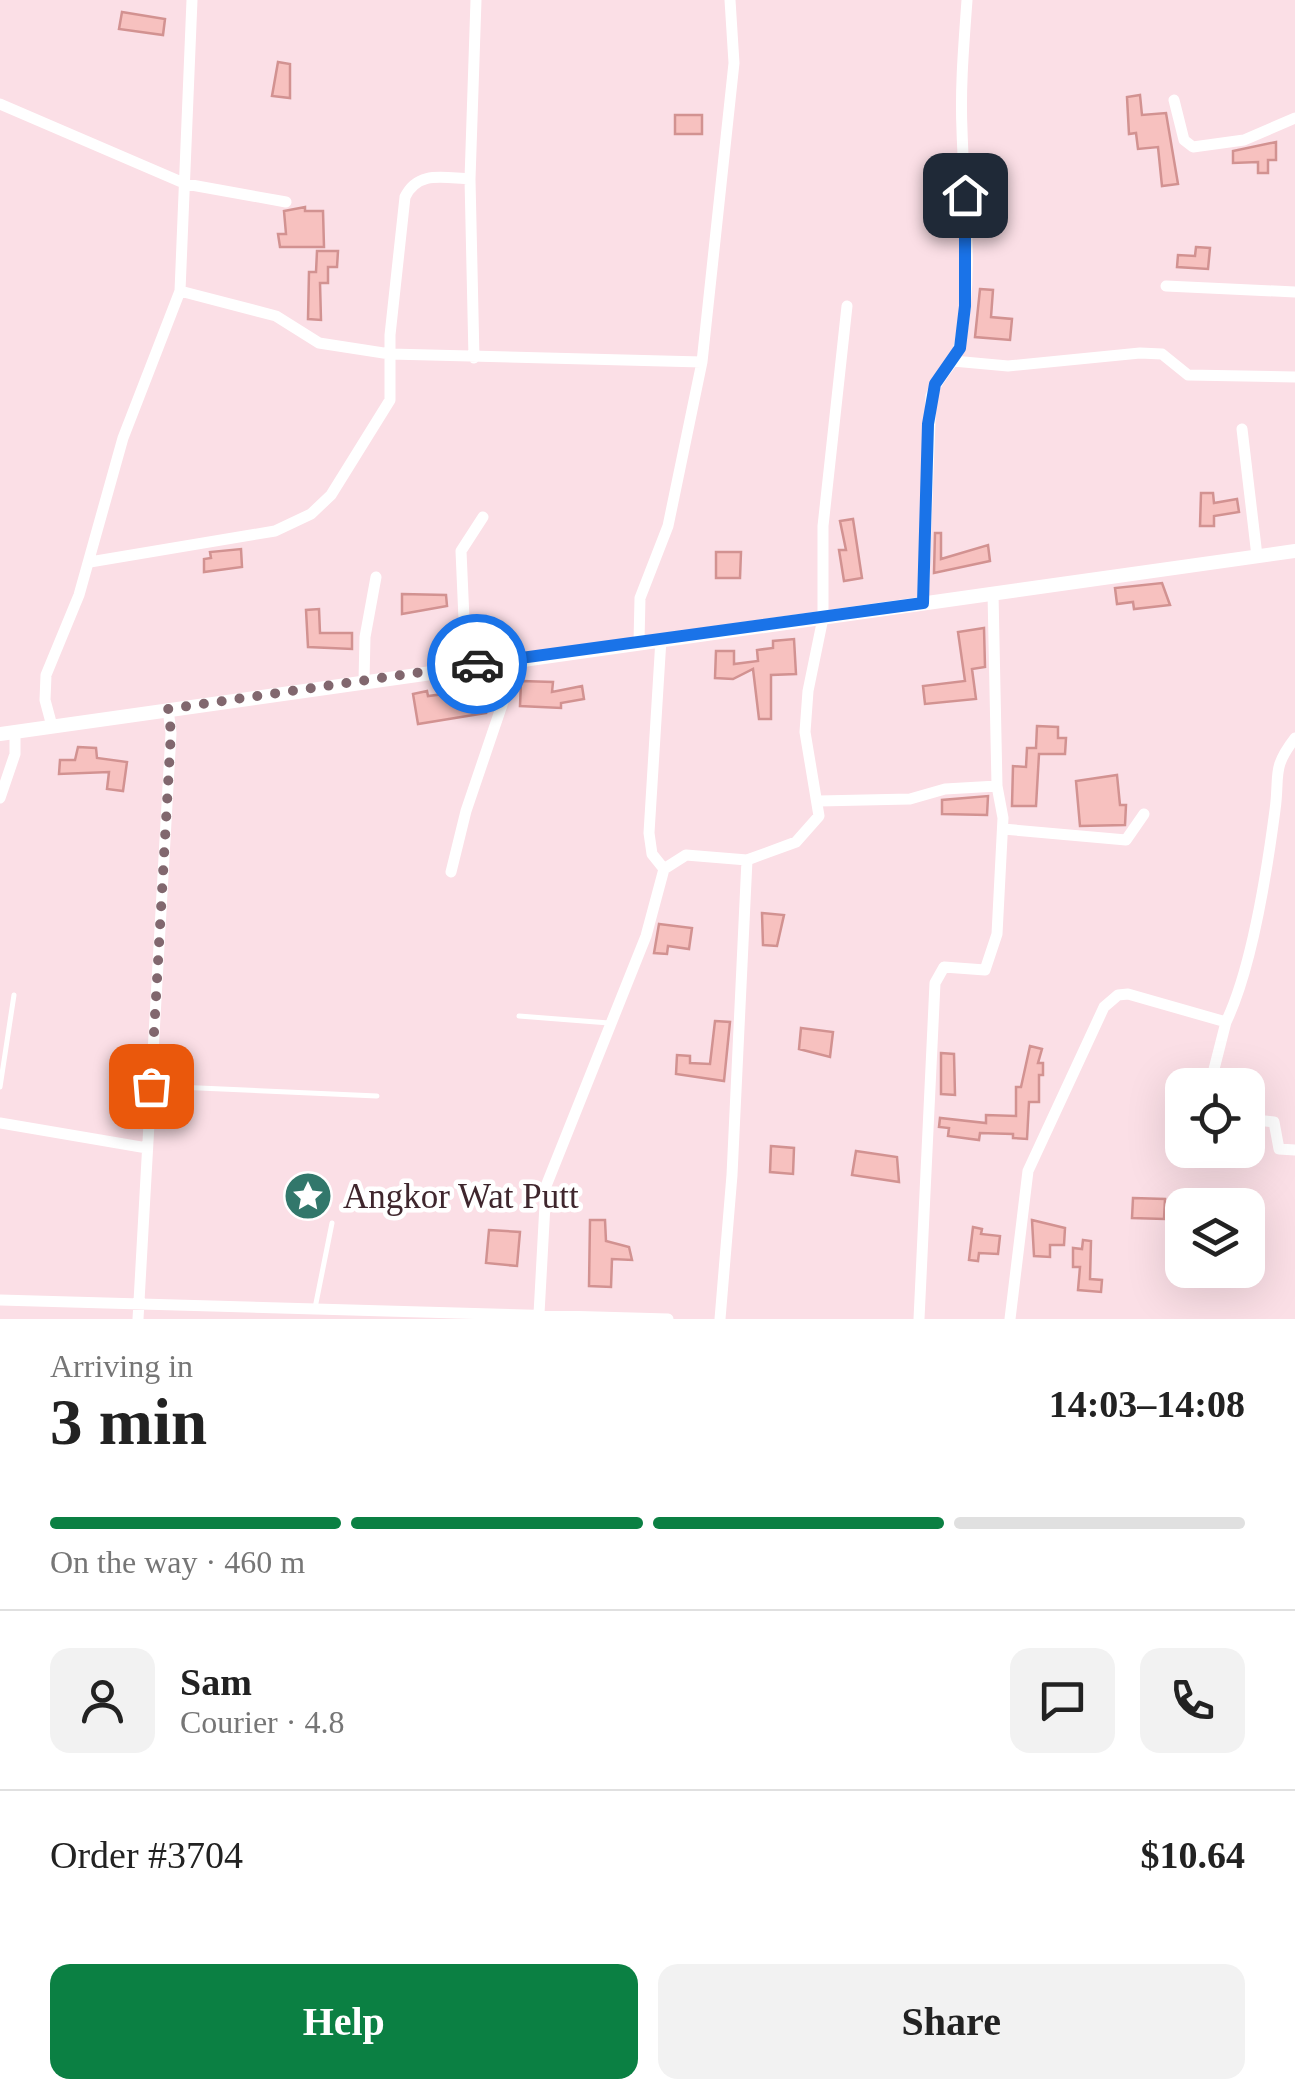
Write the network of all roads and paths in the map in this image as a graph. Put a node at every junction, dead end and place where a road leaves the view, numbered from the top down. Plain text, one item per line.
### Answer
1 (192, 0) edge
2 (476, 0) edge
3 (730, 0) edge
4 (967, 0) edge
5 (1174, 100) dead end
6 (0, 104) edge
7 (1295, 118) edge
8 (470, 179) junction
9 (186, 184) junction
10 (286, 202) dead end
11 (1166, 286) dead end
12 (180, 292) junction
13 (1295, 292) edge
14 (847, 306) dead end
15 (390, 354) junction
16 (474, 358) junction
17 (953, 361) junction
18 (702, 362) junction
19 (1295, 377) edge
20 (1242, 430) dead end
21 (483, 516) dead end
22 (1295, 551) edge
23 (1256, 556) junction
24 (90, 562) junction
25 (376, 577) dead end
26 (993, 593) junction
27 (923, 603) junction
28 (823, 618) junction
29 (662, 639) junction
30 (639, 642) junction
31 (504, 660) junction
32 (466, 665) junction
33 (364, 681) junction
34 (168, 709) junction
35 (52, 726) junction
36 (8, 733) edge
37 (1295, 738) edge
38 (998, 786) junction
39 (0, 798) edge
40 (819, 801) junction
41 (1144, 814) dead end
42 (1003, 828) junction
43 (748, 860) junction
44 (664, 870) junction
45 (450, 872) dead end
46 (14, 995) dead end
47 (519, 1016) dead end
48 (1226, 1022) junction
49 (609, 1023) junction
50 (1214, 1068) edge
51 (151, 1086) junction
52 (0, 1087) edge
53 (377, 1096) dead end
54 (1265, 1121) edge
55 (0, 1122) edge
56 (147, 1148) junction
57 (1295, 1150) edge
58 (332, 1223) dead end
59 (0, 1300) edge
60 (139, 1302) junction
61 (315, 1308) junction
62 (539, 1314) junction
63 (138, 1319) edge
64 (668, 1319) edge
65 (720, 1319) edge
66 (919, 1319) edge
67 (1010, 1319) edge

1 - 9 street
2 - 8 street
3 - 18 street
4 - 17 street
5 - 7 street
6 - 9 street
8 - 15 street
8 - 16 street
9 - 10 street
9 - 12 street
11 - 13 street
12 - 15 street
12 - 24 street
14 - 28 street
15 - 16 street
15 - 24 street
16 - 18 street
17 - 19 street
17 - 27 street
18 - 30 street
20 - 23 street
21 - 32 street
22 - 23 street
23 - 26 street
24 - 35 street
25 - 33 street
26 - 27 street
26 - 38 street
27 - 28 street
28 - 29 street
28 - 40 street
29 - 30 street
29 - 44 street
30 - 31 street
31 - 32 street
31 - 45 street
32 - 33 street
33 - 34 street
34 - 35 street
34 - 51 street
35 - 36 street
36 - 39 street
37 - 48 street
38 - 40 street
38 - 42 street
40 - 43 street
41 - 42 street
42 - 66 street
43 - 44 street
43 - 65 street
44 - 49 street
46 - 52 lane
47 - 49 lane
48 - 50 street
48 - 67 street
49 - 62 street
51 - 53 lane
51 - 56 street
54 - 57 street
55 - 56 street
56 - 60 street
58 - 61 lane
59 - 60 street
60 - 61 street
60 - 63 street
61 - 62 street
62 - 64 street

